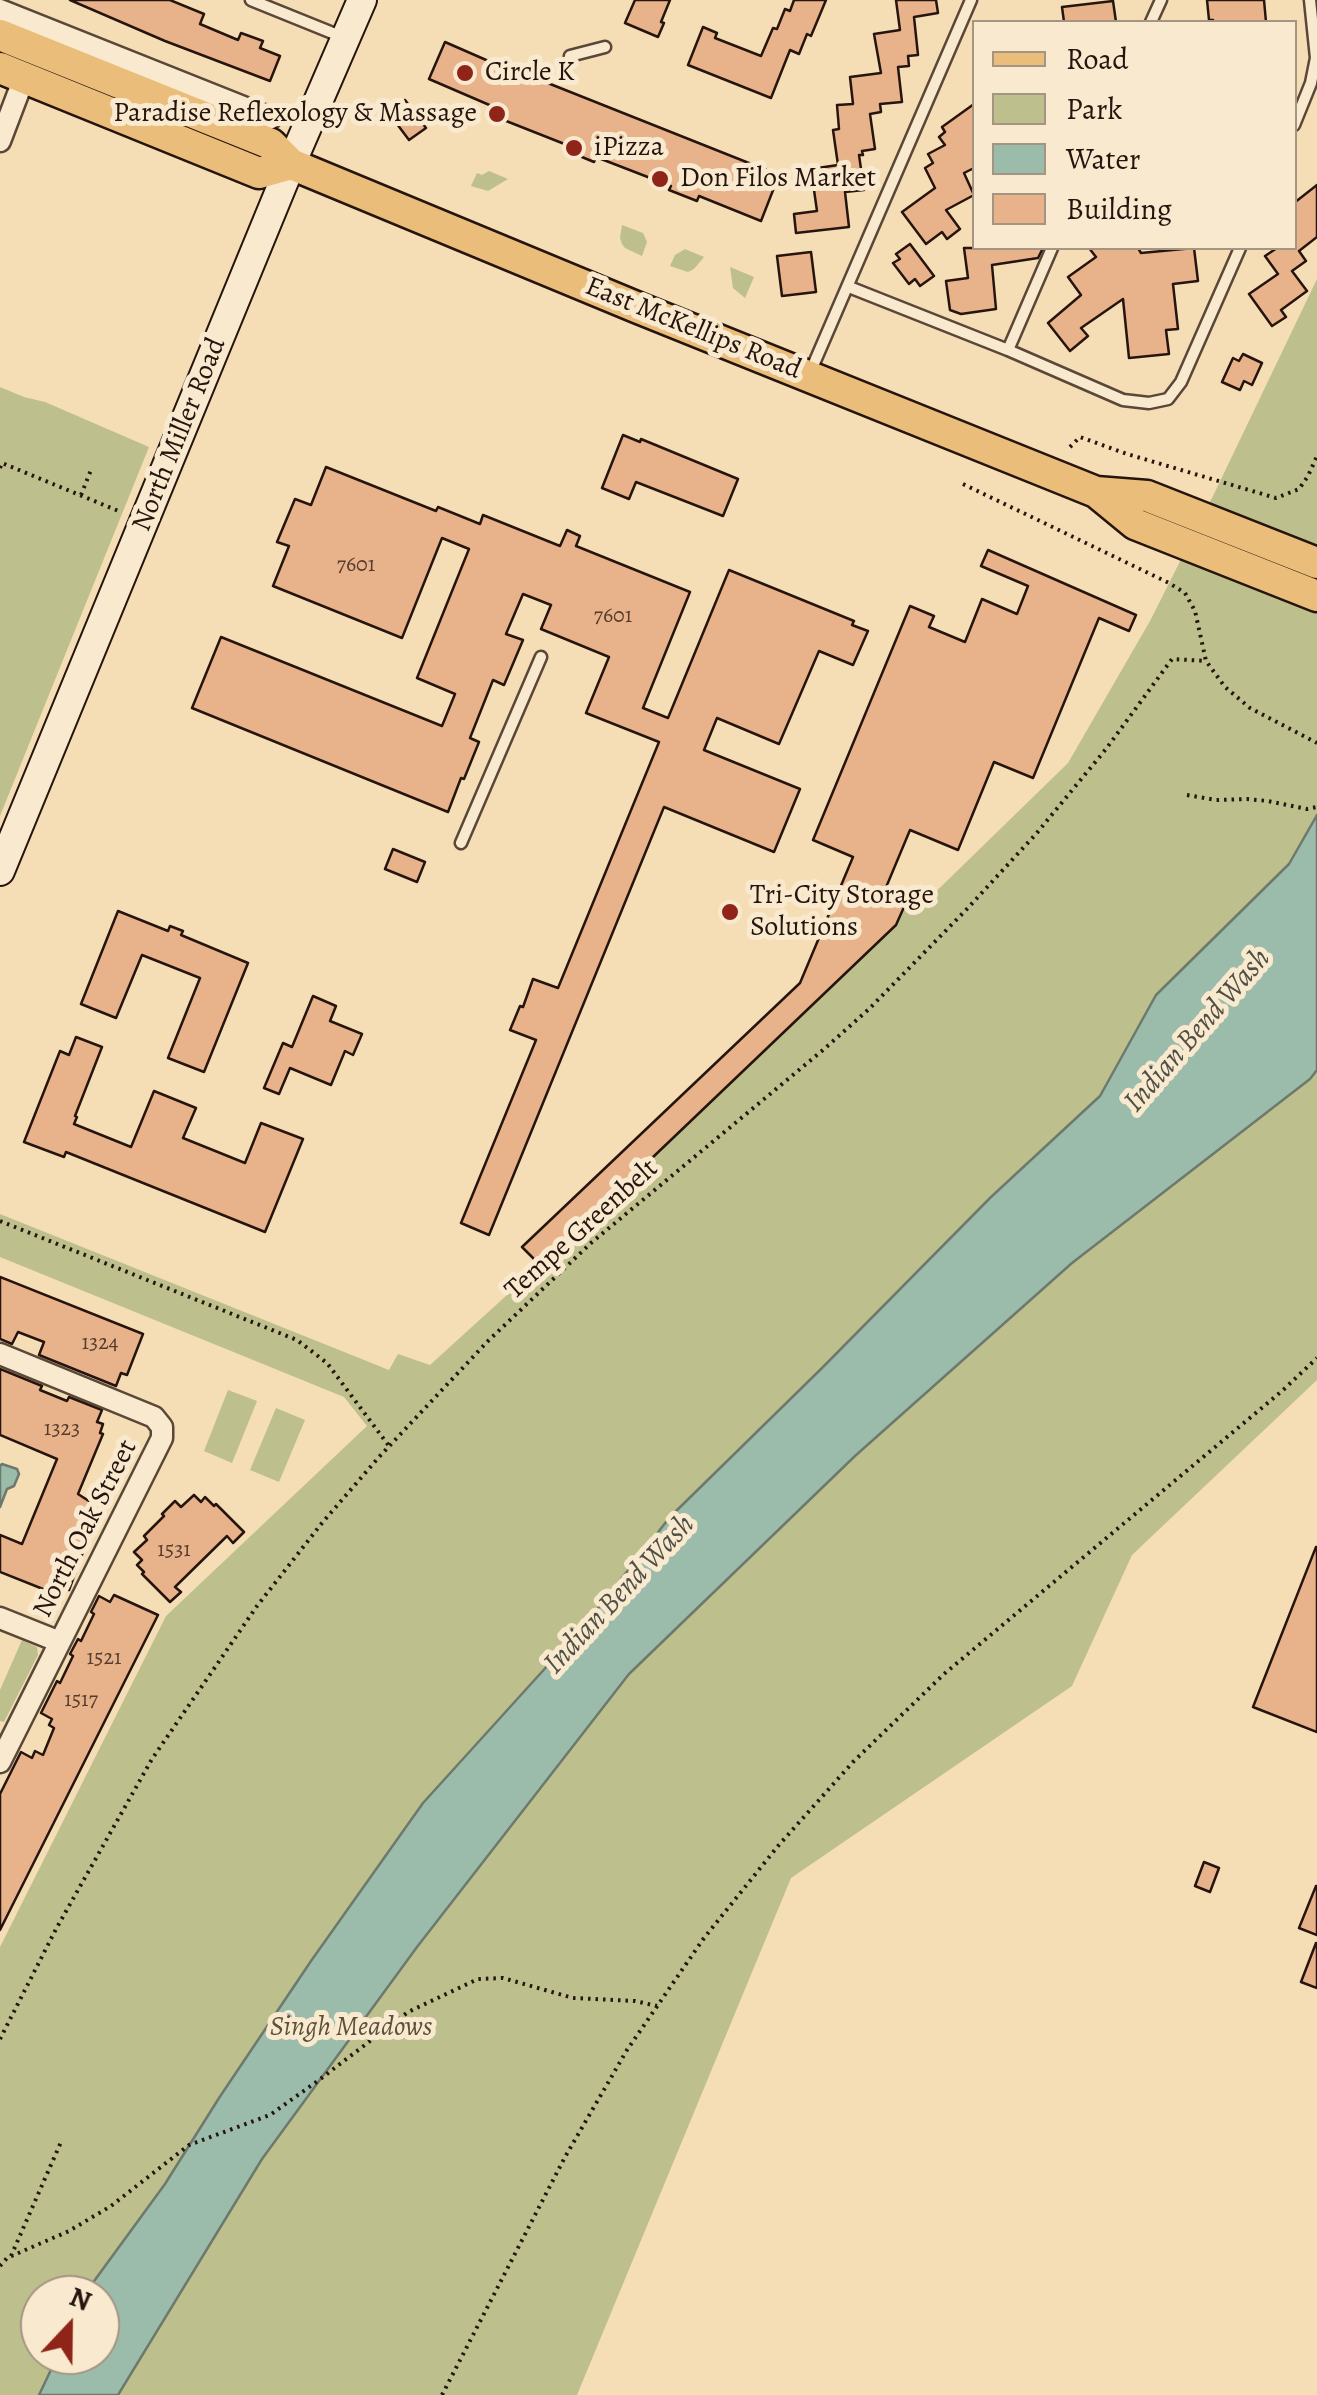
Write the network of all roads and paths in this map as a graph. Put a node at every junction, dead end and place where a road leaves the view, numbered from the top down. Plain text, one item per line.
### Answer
1 (251, 0) edge
2 (362, 0) edge
3 (972, 0) edge
4 (1310, 0) edge
5 (0, 10) edge
6 (0, 36) edge
7 (346, 38) junction
8 (605, 47) dead end
9 (570, 56) dead end
10 (12, 73) edge
11 (1297, 117) edge
12 (271, 118) dead end
13 (0, 141) edge
14 (292, 164) junction
15 (1051, 250) edge
16 (1239, 250) edge
17 (849, 287) junction
18 (1008, 350) junction
19 (809, 376) junction
20 (1070, 447) dead end
21 (1317, 456) edge
22 (0, 468) edge
23 (91, 470) dead end
24 (963, 484) dead end
25 (1096, 492) junction
26 (81, 495) junction
27 (144, 521) junction
28 (1317, 563) edge
29 (1317, 596) edge
30 (541, 658) dead end
31 (1206, 661) junction
32 (1317, 743) edge
33 (1187, 795) dead end
34 (1317, 807) edge
35 (461, 843) dead end
36 (0, 871) edge
37 (0, 1220) edge
38 (0, 1354) edge
39 (1317, 1358) edge
40 (390, 1446) junction
41 (0, 1618) edge
42 (60, 1642) junction
43 (0, 1762) edge
44 (658, 2006) junction
45 (0, 2039) edge
46 (61, 2142) dead end
47 (10, 2257) junction
48 (0, 2266) edge
49 (442, 2395) edge

1 - 7 lane
2 - 7 street, North Miller Road
3 - 17 lane
4 - 11 lane
5 - 12 street
6 - 14 main road, East McKellips Road
7 - 14 street, North Miller Road
8 - 9 lane
10 - 13 street
10 - 14 main road, East McKellips Road
14 - 19 main road, East McKellips Road
14 - 27 street, North Miller Road
15 - 18 lane
16 - 18 lane
17 - 18 lane
17 - 19 lane
19 - 25 main road, East McKellips Road
20 - 21 path
22 - 26 path
23 - 26 path
24 - 31 path
25 - 28 main road, East McKellips Road
25 - 29 main road, East McKellips Road
26 - 27 path
27 - 36 street, North Miller Road
30 - 35 lane
31 - 32 path
31 - 40 path, Tempe Greenbelt
33 - 34 path
37 - 40 path
38 - 42 street, North Oak Street
39 - 44 path
40 - 45 path, Tempe Greenbelt
41 - 42 street
42 - 43 street, North Oak Street
44 - 47 path
44 - 49 path
46 - 47 path
47 - 48 path

